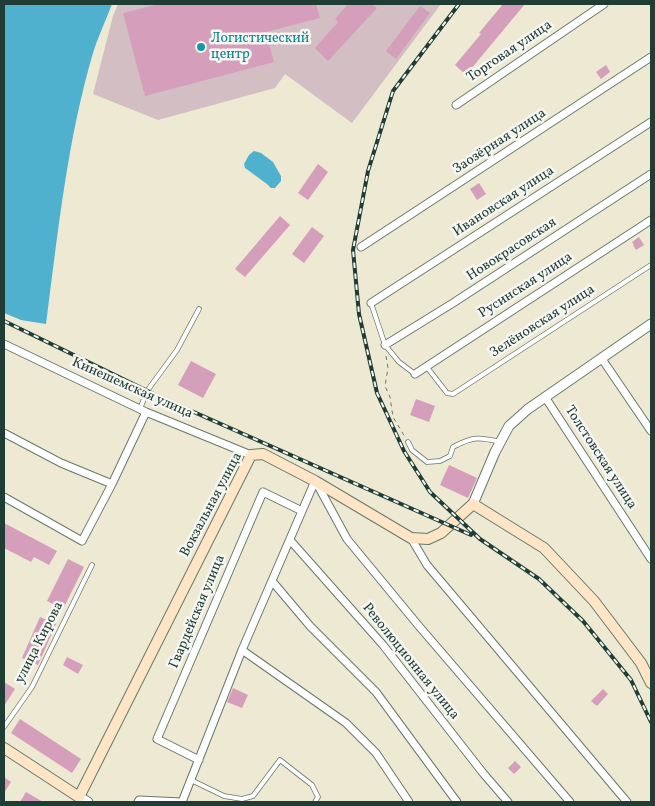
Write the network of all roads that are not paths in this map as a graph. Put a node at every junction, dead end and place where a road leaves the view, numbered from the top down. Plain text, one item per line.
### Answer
1 (604, 4) edge
2 (651, 57) edge
3 (456, 105) dead end
4 (651, 122) edge
5 (651, 174) edge
6 (651, 220) edge
7 (361, 247) dead end
8 (651, 265) edge
9 (371, 303) joint
10 (199, 309) dead end
11 (651, 324) edge
12 (4, 344) edge
13 (385, 345) junction
14 (602, 358) junction
15 (426, 366) junction
16 (415, 374) joint
17 (545, 397) junction
18 (143, 410) junction
19 (651, 431) edge
20 (4, 433) edge
21 (408, 442) road end
22 (501, 442) junction
23 (251, 455) junction
24 (315, 481) junction
25 (112, 484) junction
26 (4, 497) edge
27 (474, 504) junction
28 (302, 511) junction
29 (411, 538) junction
30 (290, 540) junction
31 (651, 559) edge
32 (92, 565) dead end
33 (272, 581) junction
34 (242, 650) junction
35 (651, 683) edge
36 (4, 727) edge
37 (4, 748) edge
38 (199, 760) junction
39 (191, 780) junction
40 (84, 799) edge
41 (138, 802) edge
42 (315, 802) edge
43 (409, 802) edge
44 (457, 802) edge
45 (508, 802) edge
46 (570, 802) edge
47 (627, 802) edge

1 - 3 street, Торговая улица
2 - 7 street, Заозёрная улица
4 - 9 street, Ивановская улица
5 - 13 street, Новокрасовская
6 - 15 street, Русинская улица
8 - 15 lane, Зелёновская улица
9 - 13 lane
10 - 18 lane
11 - 14 street
12 - 18 street, Кинешемская улица
13 - 16 lane
14 - 17 street
14 - 19 street
15 - 16 street, Русинская улица
17 - 22 street
17 - 31 street, Толстовская улица
18 - 23 street, Кинешемская улица
18 - 25 street
20 - 25 street
21 - 22 lane
22 - 27 street
23 - 24 main road, Вокзальная улица
23 - 40 main road, Вокзальная улица
24 - 28 street
24 - 29 main road, Вокзальная улица
24 - 46 street
25 - 26 street
27 - 29 main road
27 - 35 main road
28 - 30 street
28 - 38 street, Гвардейская улица
29 - 47 street
30 - 33 street
30 - 45 street, Революционная улица
32 - 36 lane, улица Кирова
33 - 34 street
33 - 44 street
34 - 38 street
34 - 43 street
37 - 40 main road
38 - 39 street
39 - 41 street
39 - 42 lane

